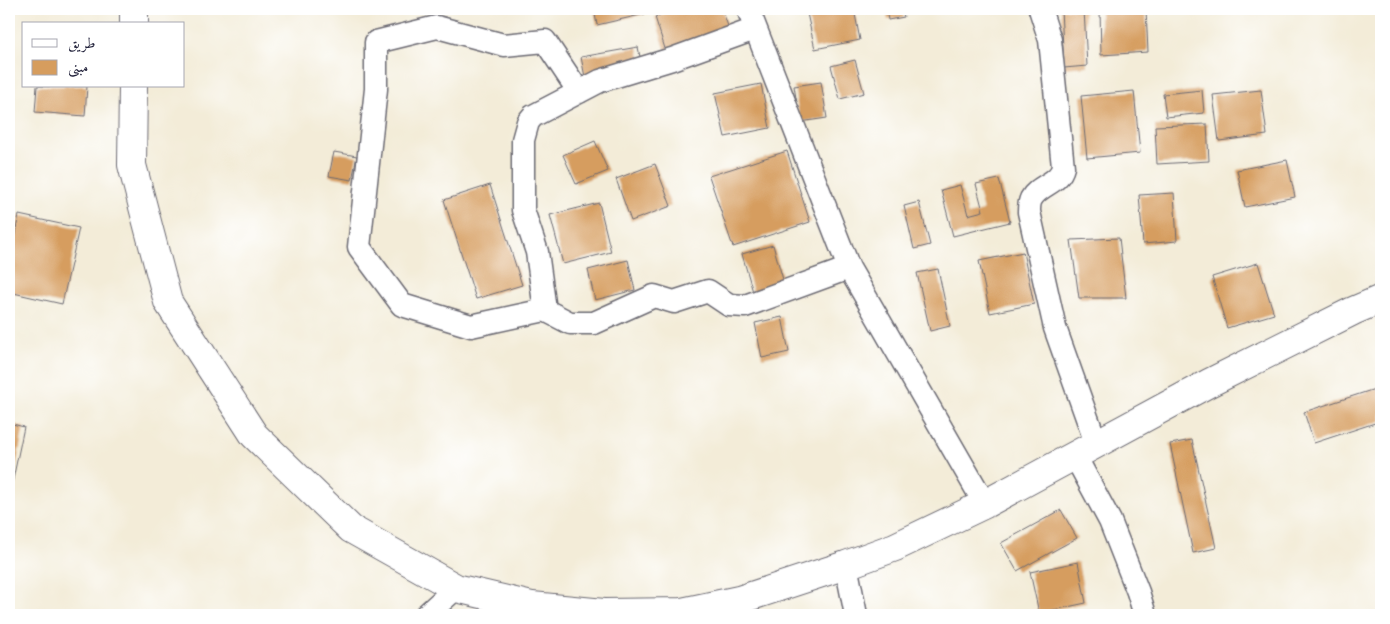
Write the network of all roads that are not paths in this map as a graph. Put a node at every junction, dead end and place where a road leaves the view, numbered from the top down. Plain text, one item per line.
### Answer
1 (134, 9) edge
2 (1040, 9) edge
3 (751, 19) edge
4 (134, 22) edge
5 (133, 88) edge
6 (579, 92) junction
7 (850, 268) junction
8 (1381, 299) edge
9 (545, 310) junction
10 (1086, 450) junction
11 (984, 504) junction
12 (846, 565) junction
13 (456, 588) junction
14 (426, 615) edge
15 (856, 615) edge
16 (1145, 615) edge

1 - 4 street
2 - 10 street
3 - 6 street
3 - 7 street
5 - 13 street
6 - 9 street
6 - 9 street
7 - 9 street
7 - 11 street
8 - 10 street
10 - 11 street
10 - 16 street
11 - 12 street
12 - 13 street
12 - 15 street
13 - 14 street

